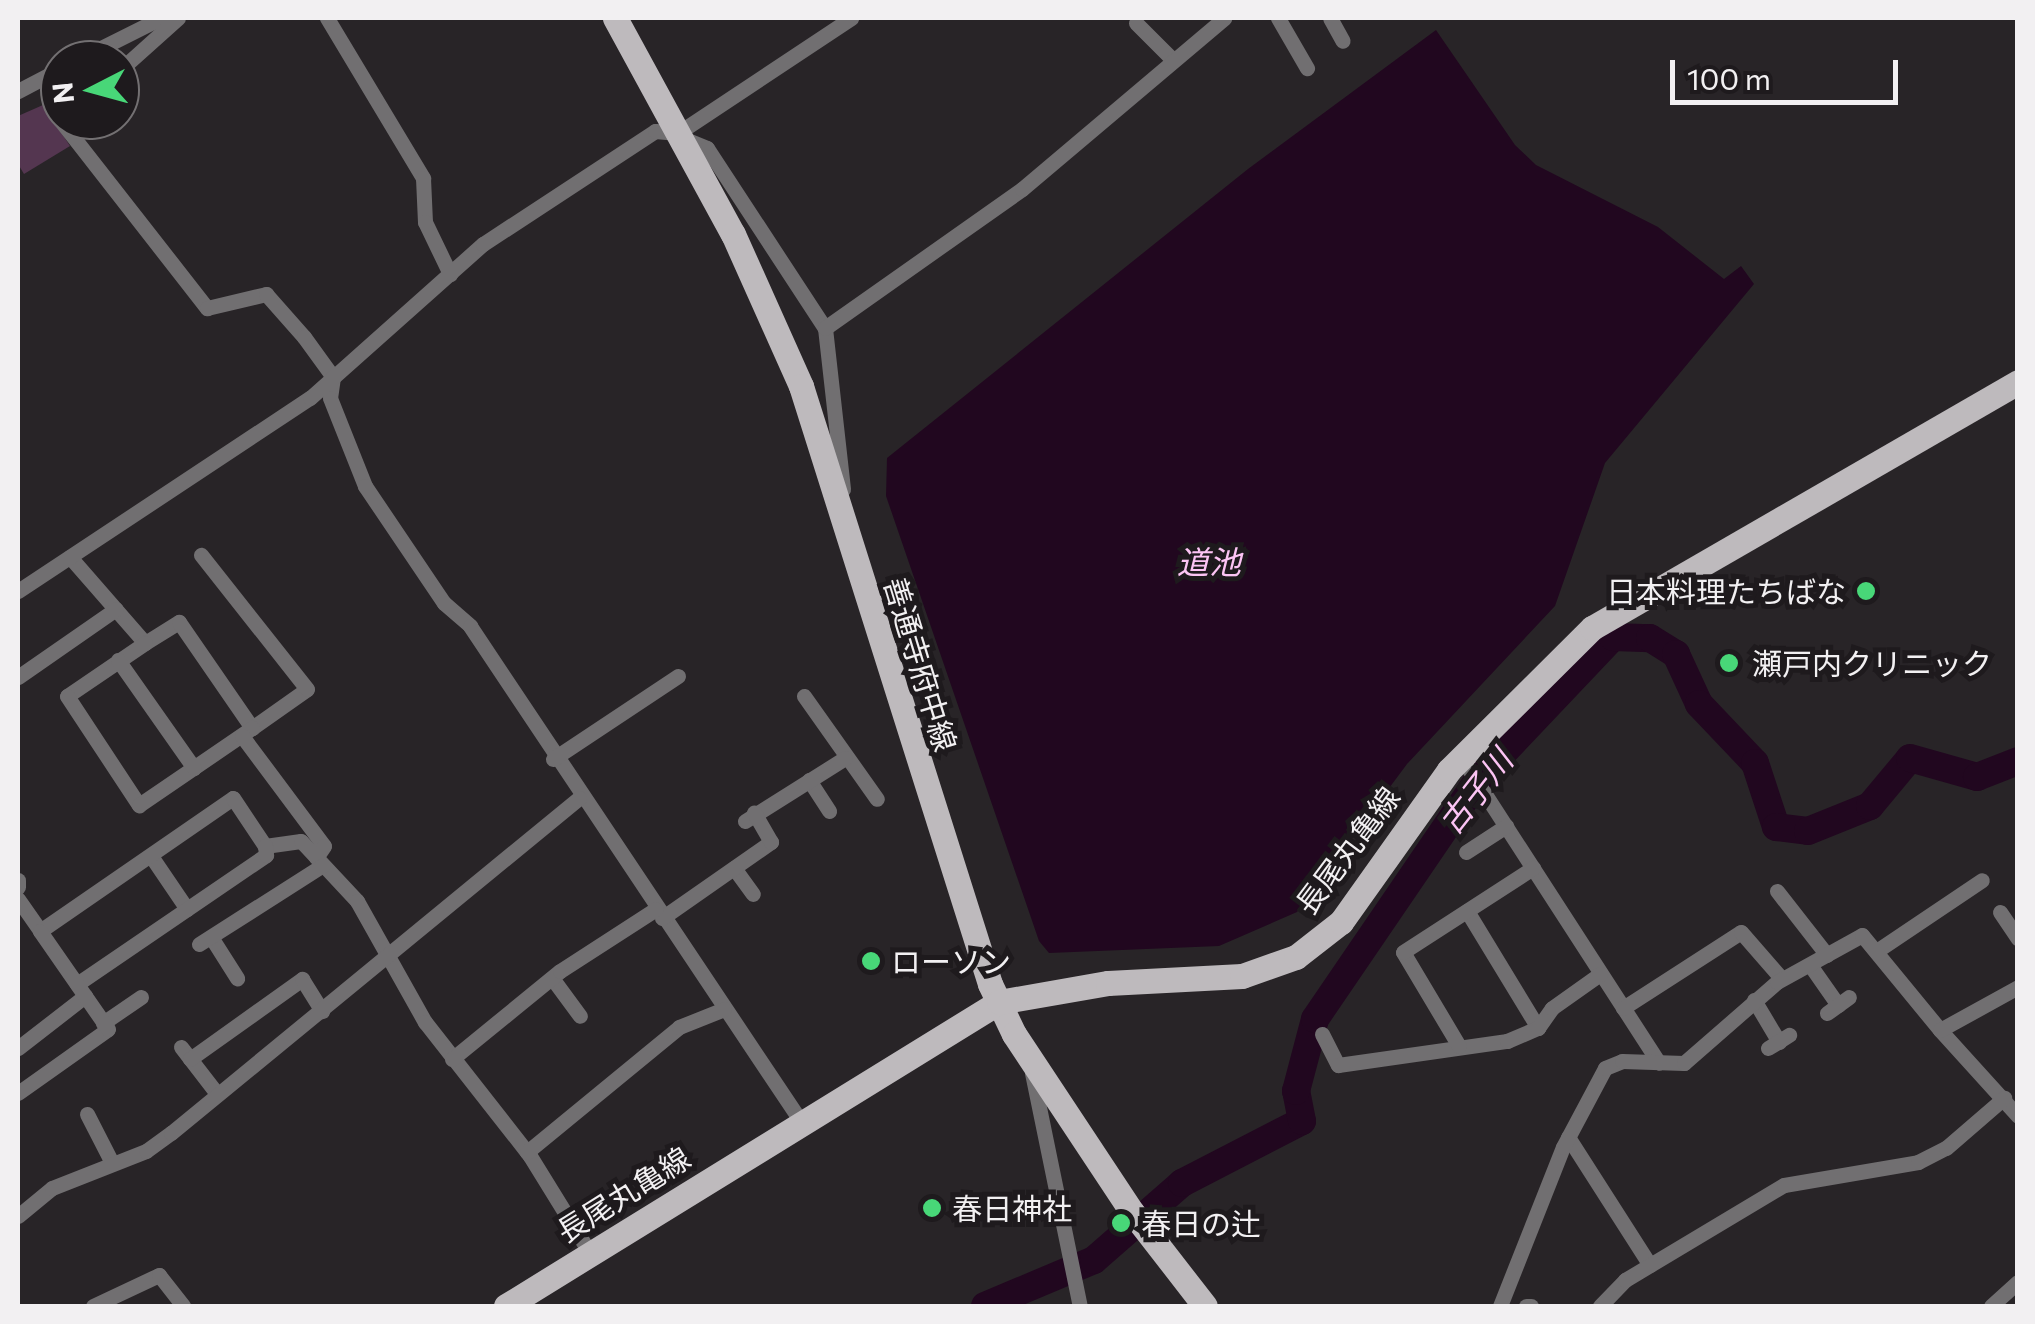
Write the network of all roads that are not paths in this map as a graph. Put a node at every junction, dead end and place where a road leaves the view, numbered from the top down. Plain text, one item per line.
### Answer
1 (161, 18) edge
2 (178, 18) edge
3 (327, 18) edge
4 (616, 18) edge
5 (851, 18) edge
6 (1222, 18) edge
7 (1278, 18) edge
8 (1330, 18) edge
9 (1136, 23) dead end
10 (117, 40) edge
11 (1343, 40) dead end
12 (140, 52) edge
13 (1173, 60) junction
14 (1307, 68) dead end
15 (40, 80) edge
16 (18, 92) edge
17 (679, 135) junction
18 (76, 140) edge
19 (450, 274) junction
20 (825, 328) junction
21 (333, 377) junction
22 (2018, 382) edge
23 (839, 507) junction
24 (201, 556) dead end
25 (70, 557) junction
26 (18, 591) edge
27 (116, 610) junction
28 (145, 642) junction
29 (118, 660) junction
30 (678, 676) dead end
31 (18, 677) edge
32 (804, 696) dead end
33 (247, 732) junction
34 (845, 758) junction
35 (553, 759) junction
36 (1464, 761) junction
37 (194, 768) junction
38 (808, 780) junction
39 (580, 798) junction
40 (877, 799) dead end
41 (828, 811) dead end
42 (1506, 826) junction
43 (265, 846) junction
44 (1466, 852) dead end
45 (150, 856) junction
46 (320, 861) junction
47 (734, 868) junction
48 (1533, 868) junction
49 (1982, 880) dead end
50 (1777, 891) dead end
51 (753, 894) dead end
52 (18, 899) edge
53 (187, 909) junction
54 (1467, 911) junction
55 (2000, 912) dead end
56 (659, 914) junction
57 (40, 931) junction
58 (2018, 939) edge
59 (1878, 950) junction
60 (1827, 955) junction
61 (392, 958) junction
62 (1810, 964) junction
63 (1600, 974) junction
64 (238, 978) dead end
65 (552, 978) junction
66 (1782, 979) junction
67 (2018, 987) edge
68 (81, 990) junction
69 (140, 996) dead end
70 (1754, 1000) junction
71 (999, 1002) junction
72 (1838, 1005) dead end
73 (724, 1008) junction
74 (1623, 1008) junction
75 (322, 1011) junction
76 (580, 1016) dead end
77 (103, 1023) junction
78 (1538, 1028) junction
79 (1940, 1030) junction
80 (1322, 1034) dead end
81 (1779, 1041) dead end
82 (19, 1042) edge
83 (1459, 1046) junction
84 (1028, 1055) junction
85 (452, 1060) junction
86 (1659, 1063) junction
87 (216, 1091) junction
88 (18, 1093) edge
89 (2004, 1098) junction
90 (88, 1114) dead end
91 (2018, 1116) edge
92 (800, 1120) junction
93 (1568, 1136) junction
94 (527, 1152) junction
95 (111, 1161) junction
96 (18, 1216) edge
97 (590, 1254) junction
98 (1650, 1264) junction
99 (2018, 1282) edge
100 (93, 1306) edge
101 (183, 1306) edge
102 (506, 1306) edge
103 (1080, 1306) edge
104 (1205, 1306) edge
105 (1500, 1306) edge
106 (1600, 1306) edge
107 (1991, 1306) edge

1 - 10 street
2 - 12 street
3 - 19 street
4 - 17 main road, 善通寺府中線
5 - 17 street
6 - 13 street
7 - 14 street
8 - 11 street
9 - 13 street
13 - 20 street
15 - 16 street
17 - 19 street
17 - 20 street
17 - 23 main road, 善通寺府中線
18 - 21 street
19 - 21 street
20 - 23 street
21 - 25 street
21 - 35 street
22 - 36 main road, 長尾丸亀線
23 - 71 main road, 善通寺府中線
24 - 33 street
25 - 26 street
25 - 27 street
27 - 28 street
27 - 31 street
28 - 29 street
28 - 33 street
29 - 37 street
29 - 37 street
30 - 35 street
32 - 34 street
33 - 37 street
33 - 46 street
34 - 38 street
34 - 40 street
35 - 39 street
36 - 42 street
36 - 71 main road, 長尾丸亀線
38 - 41 street
38 - 47 street
39 - 56 street
39 - 61 street
42 - 44 street
42 - 48 street
43 - 45 street
43 - 46 street
43 - 53 street
45 - 53 street
45 - 57 street
46 - 61 street
46 - 64 street
47 - 51 street
47 - 56 street
48 - 54 street
48 - 63 street
49 - 59 street
50 - 60 street
52 - 57 street
53 - 68 street
54 - 78 street
54 - 83 street
55 - 58 street
56 - 65 street
56 - 73 street
57 - 68 street
59 - 60 street
59 - 79 street
60 - 62 street
61 - 75 street
61 - 85 street
62 - 66 street
62 - 72 street
63 - 74 street
63 - 78 street
65 - 76 street
65 - 85 street
66 - 70 street
66 - 74 street
67 - 79 street
68 - 77 street
68 - 82 street
69 - 77 street
70 - 81 street
70 - 86 street
71 - 84 main road, 善通寺府中線
71 - 92 main road, 長尾丸亀線
73 - 92 street
73 - 94 street
74 - 86 street
75 - 87 street
75 - 87 street
77 - 88 street
78 - 83 street
79 - 89 street
80 - 83 street
84 - 103 street
84 - 104 main road, 善通寺府中線
85 - 94 street
86 - 93 street
87 - 95 street
89 - 91 street
89 - 98 street
90 - 95 street
92 - 97 main road, 長尾丸亀線
93 - 98 street
93 - 105 street
94 - 97 street
95 - 96 street
97 - 102 main road, 長尾丸亀線
98 - 106 street
99 - 107 street
100 - 101 street

